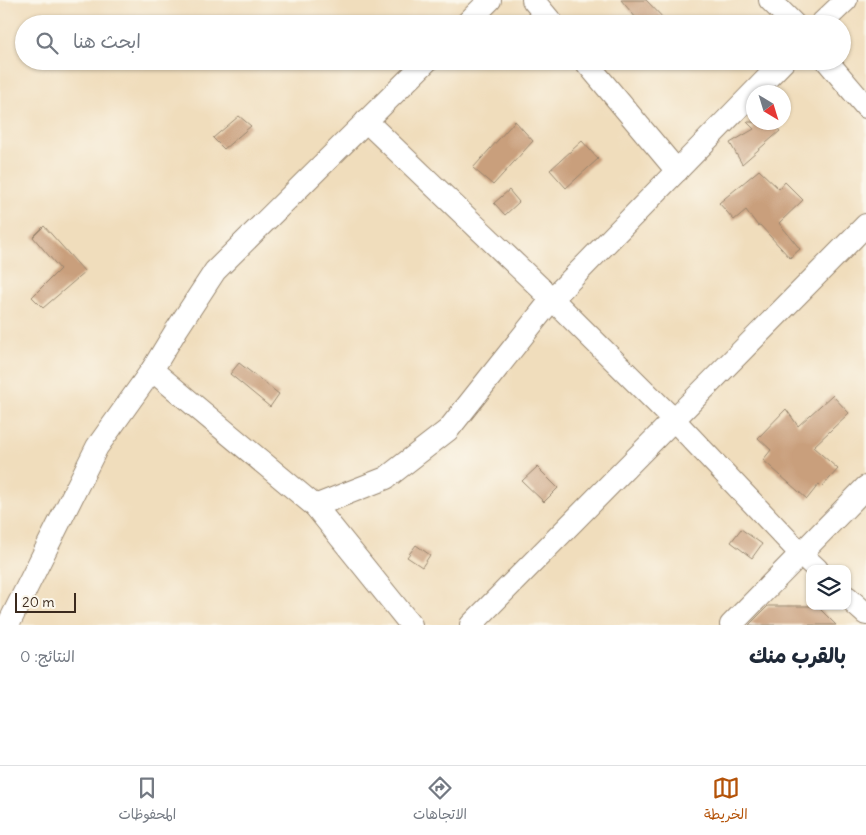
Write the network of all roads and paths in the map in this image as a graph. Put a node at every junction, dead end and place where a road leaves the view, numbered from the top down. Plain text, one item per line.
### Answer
1 (490, 0) edge
2 (533, 0) edge
3 (770, 0) edge
4 (846, 0) edge
5 (475, 15) edge
6 (546, 15) edge
7 (785, 15) edge
8 (830, 15) edge
9 (419, 70) edge
10 (593, 70) edge
11 (775, 70) edge
12 (835, 70) edge
13 (866, 107) edge
14 (366, 122) junction
15 (677, 170) junction
16 (866, 225) edge
17 (552, 298) junction
18 (152, 370) junction
19 (674, 420) junction
20 (866, 487) edge
21 (315, 506) junction
22 (809, 561) edge
23 (851, 601) edge
24 (866, 614) edge
25 (8, 625) edge
26 (411, 625) edge
27 (471, 625) edge
28 (731, 625) edge

1 - 5 street
2 - 6 street
3 - 7 street
4 - 8 street
9 - 14 street
10 - 15 street
11 - 15 street
12 - 13 street
14 - 17 street
14 - 18 street
15 - 17 street
16 - 19 street
17 - 19 street
17 - 21 street
18 - 21 street
18 - 25 street
19 - 22 street
19 - 27 street
20 - 22 street
21 - 26 street
22 - 28 street
23 - 24 street

